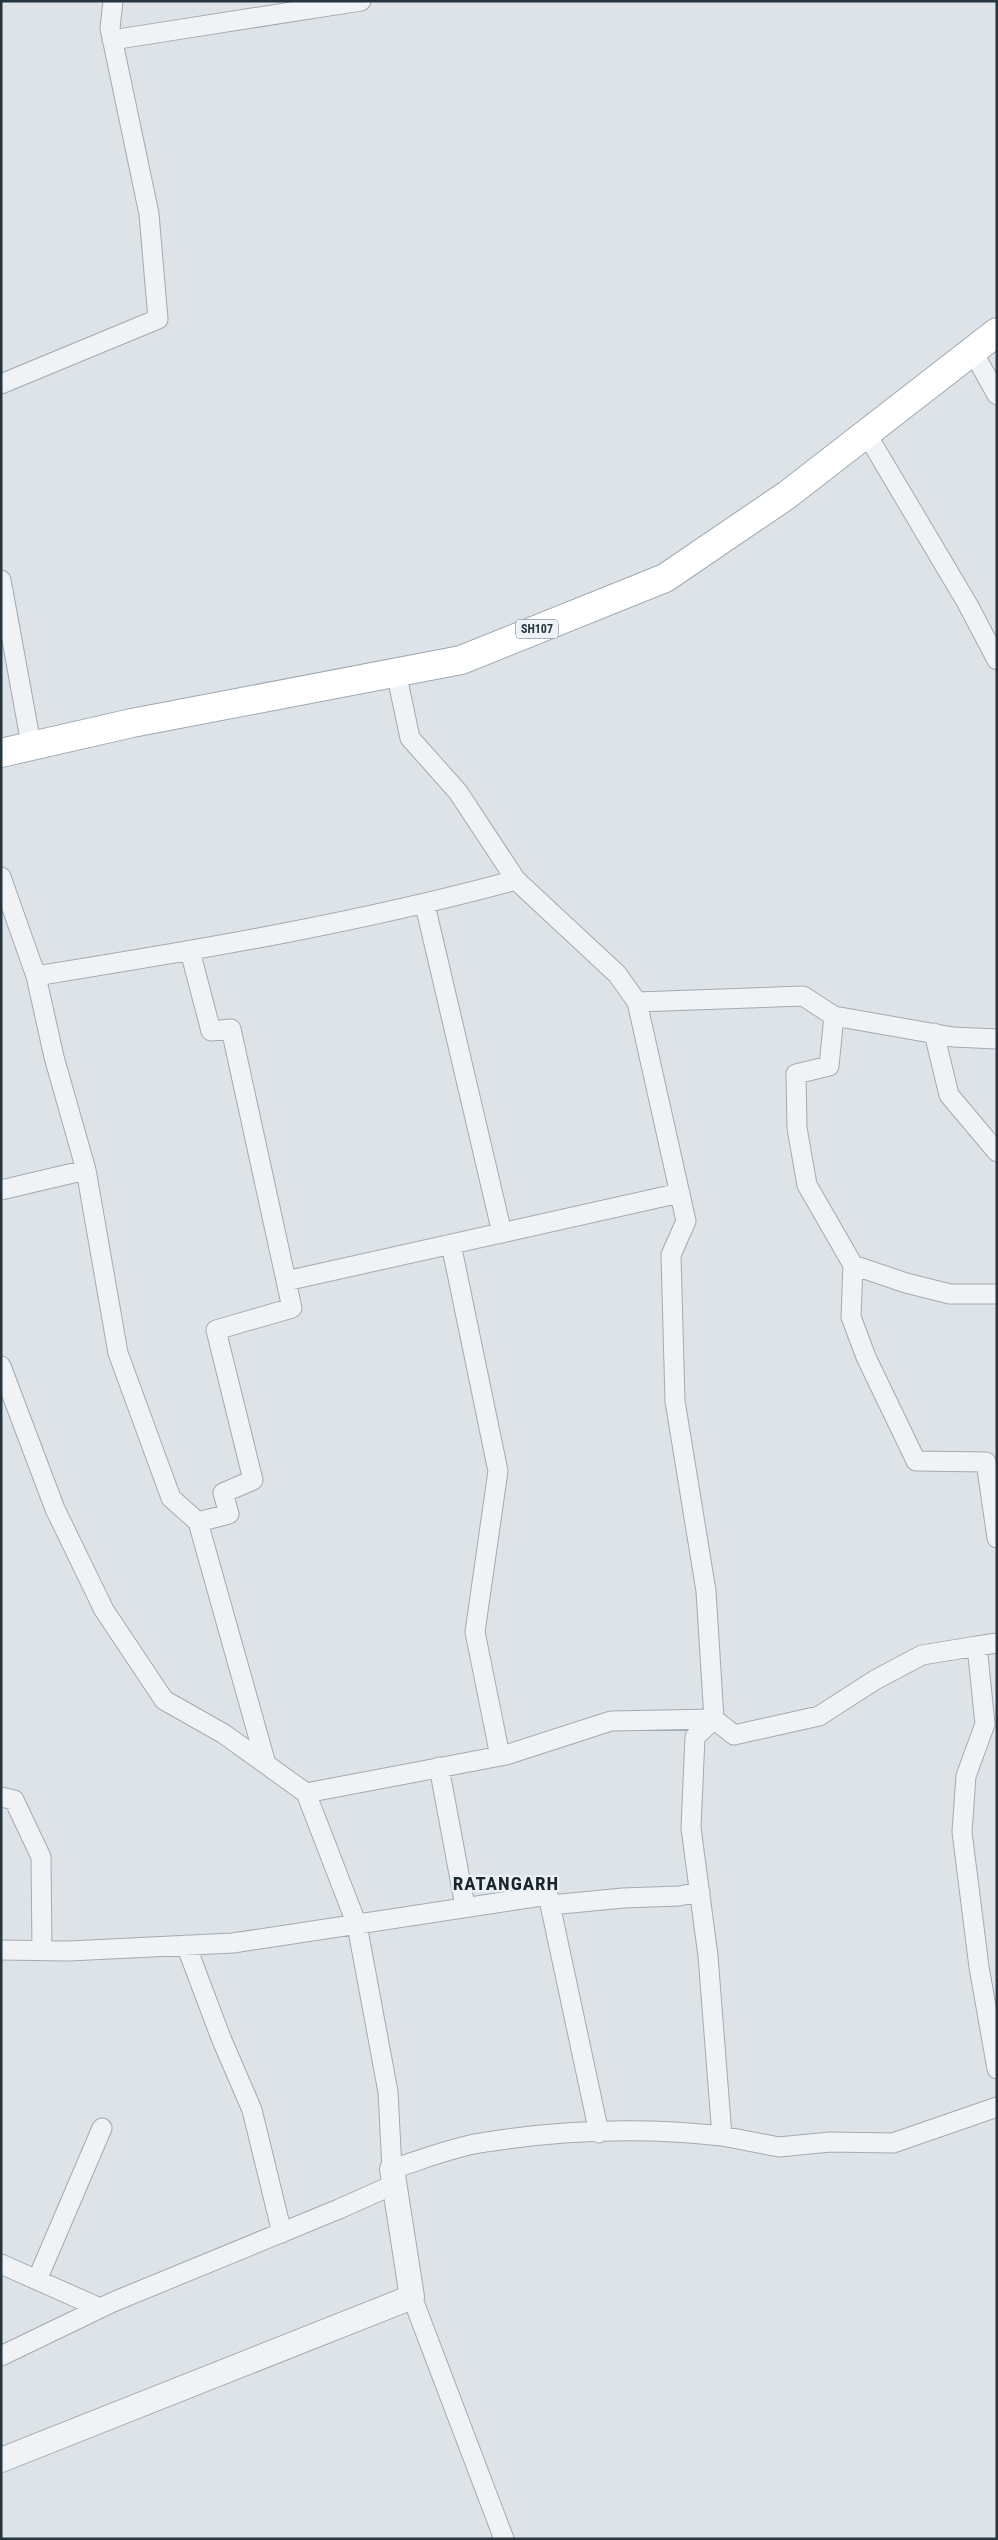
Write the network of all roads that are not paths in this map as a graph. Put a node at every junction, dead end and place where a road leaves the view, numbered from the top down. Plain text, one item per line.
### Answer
1 (113, 1) edge
2 (361, 1) edge
3 (112, 40) junction
4 (997, 332) edge
5 (972, 350) junction
6 (1, 384) edge
7 (997, 395) edge
8 (866, 433) junction
9 (1, 580) edge
10 (997, 660) edge
11 (396, 672) junction
12 (31, 744) junction
13 (1, 752) edge
14 (1, 877) edge
15 (516, 880) junction
16 (425, 905) junction
17 (190, 951) junction
18 (36, 976) junction
19 (637, 1002) junction
20 (834, 1016) junction
21 (934, 1033) junction
22 (997, 1039) edge
23 (997, 1152) edge
24 (86, 1170) junction
25 (1, 1190) edge
26 (680, 1193) junction
27 (502, 1233) junction
28 (451, 1244) junction
29 (853, 1265) junction
30 (286, 1280) junction
31 (997, 1294) edge
32 (1, 1366) edge
33 (198, 1522) junction
34 (997, 1538) edge
35 (997, 1643) edge
36 (977, 1646) junction
37 (714, 1719) junction
38 (500, 1756) junction
39 (266, 1764) junction
40 (439, 1767) junction
41 (306, 1792) junction
42 (1, 1797) edge
43 (700, 1892) junction
44 (551, 1905) junction
45 (465, 1906) junction
46 (357, 1925) junction
47 (186, 1945) junction
48 (1, 1950) edge
49 (42, 1951) junction
50 (997, 2069) edge
51 (997, 2107) edge
52 (102, 2128) dead end
53 (600, 2132) junction
54 (722, 2136) junction
55 (394, 2176) junction
56 (282, 2233) junction
57 (1, 2264) edge
58 (37, 2280) junction
59 (412, 2298) junction
60 (100, 2308) junction
61 (1, 2356) edge
62 (1, 2460) edge
63 (504, 2539) edge

1 - 3 street
2 - 3 street
3 - 6 street
4 - 5 main road, SH107
5 - 7 street
5 - 8 main road, SH107
8 - 10 street
8 - 11 main road, SH107
9 - 12 street
11 - 12 main road, SH107
11 - 15 street
12 - 13 main road, SH107
14 - 18 street
15 - 16 street
15 - 19 street
16 - 17 street
16 - 27 street
17 - 18 street
17 - 30 street
18 - 24 street
19 - 20 street
19 - 26 street
20 - 21 street
20 - 29 street
21 - 22 street
21 - 23 street
24 - 25 street
24 - 33 street
26 - 27 street
26 - 37 street
27 - 28 street
28 - 30 street
28 - 38 street
29 - 31 street
29 - 34 street
30 - 33 street
32 - 39 street
33 - 39 street
35 - 36 street
36 - 37 street
36 - 50 street
37 - 38 street
37 - 43 street
38 - 40 street
39 - 41 street
40 - 41 street
40 - 45 street
41 - 46 street
42 - 49 street
43 - 44 street
43 - 54 street
44 - 45 street
44 - 53 street
45 - 46 street
46 - 47 street
46 - 55 street
47 - 49 street
47 - 56 street
48 - 49 street
51 - 54 street
52 - 58 street
53 - 54 street
53 - 55 street
55 - 56 street
55 - 59 street
56 - 60 street
57 - 58 street
58 - 60 street
59 - 62 street
59 - 63 street
60 - 61 street

